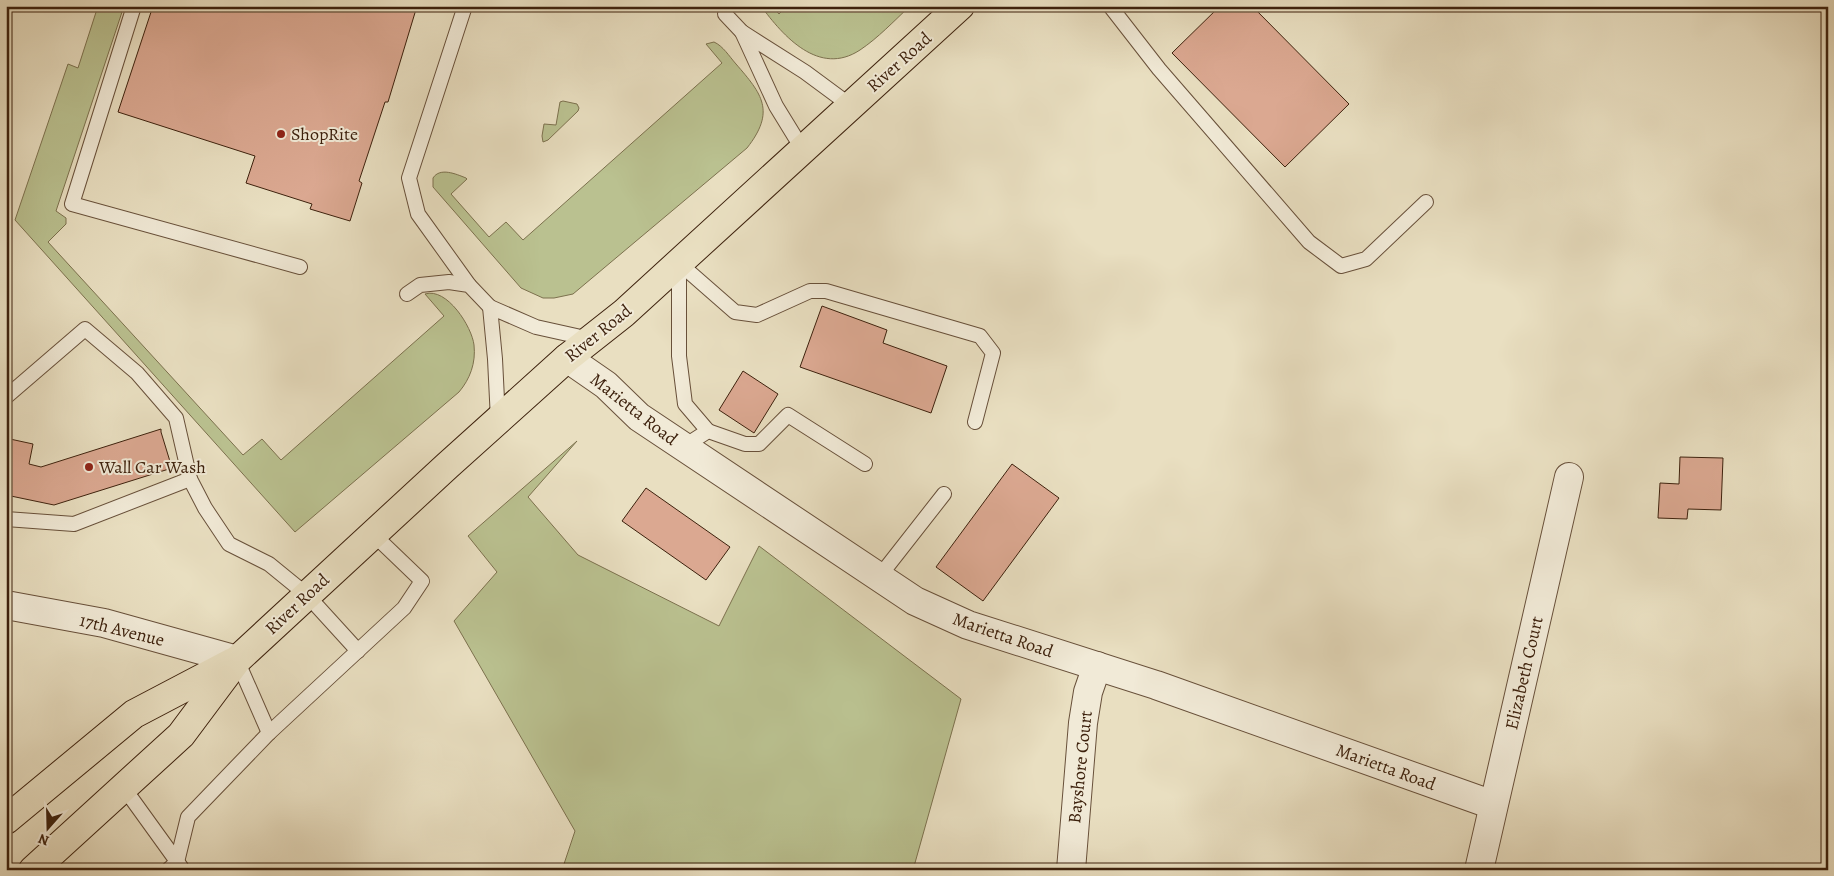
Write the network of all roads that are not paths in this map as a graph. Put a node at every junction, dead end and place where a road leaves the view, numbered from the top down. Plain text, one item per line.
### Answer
1 (134, 6) edge
2 (465, 6) edge
3 (960, 6) edge
4 (1110, 6) edge
5 (725, 14) dead end
6 (742, 32) junction
7 (851, 106) junction
8 (803, 150) junction
9 (1426, 202) dead end
10 (679, 263) junction
11 (300, 267) dead end
12 (469, 285) junction
13 (407, 294) dead end
14 (490, 307) junction
15 (591, 339) junction
16 (567, 358) junction
17 (6, 397) edge
18 (498, 420) junction
19 (975, 422) dead end
20 (708, 431) junction
21 (683, 447) junction
22 (865, 464) dead end
23 (1568, 477) dead end
24 (190, 478) junction
25 (944, 494) dead end
26 (6, 519) edge
27 (373, 534) junction
28 (879, 577) junction
29 (307, 596) junction
30 (6, 605) edge
31 (358, 651) junction
32 (237, 660) junction
33 (1097, 666) junction
34 (269, 733) junction
35 (124, 788) junction
36 (1494, 805) junction
37 (6, 820) edge
38 (176, 867) edge
39 (33, 870) edge
40 (1070, 870) edge
41 (1480, 870) edge

1 - 11 lane
2 - 12 lane
3 - 7 highway, River Road
4 - 9 lane
5 - 6 lane
6 - 7 lane
6 - 8 lane
7 - 8 highway, River Road
8 - 10 highway, River Road
10 - 15 highway, River Road
10 - 19 lane
10 - 20 lane
12 - 13 lane
12 - 14 lane
14 - 15 lane
14 - 18 lane
15 - 16 highway, River Road
16 - 18 highway, River Road
16 - 21 street, Marietta Road
17 - 24 lane
18 - 27 highway, River Road
20 - 21 lane
20 - 22 lane
21 - 28 street, Marietta Road
23 - 36 street, Elizabeth Court
24 - 26 lane
24 - 29 lane
25 - 28 lane
27 - 29 highway, River Road
27 - 31 lane
28 - 33 street, Marietta Road
29 - 31 lane
29 - 32 highway, River Road
30 - 32 street, 17th Avenue
31 - 34 lane
32 - 34 lane
32 - 35 highway, River Road
32 - 37 highway, River Road
33 - 36 street, Marietta Road
33 - 40 street, Bayshore Court
34 - 38 lane
35 - 38 lane
35 - 39 highway, River Road
36 - 41 street, Elizabeth Court

